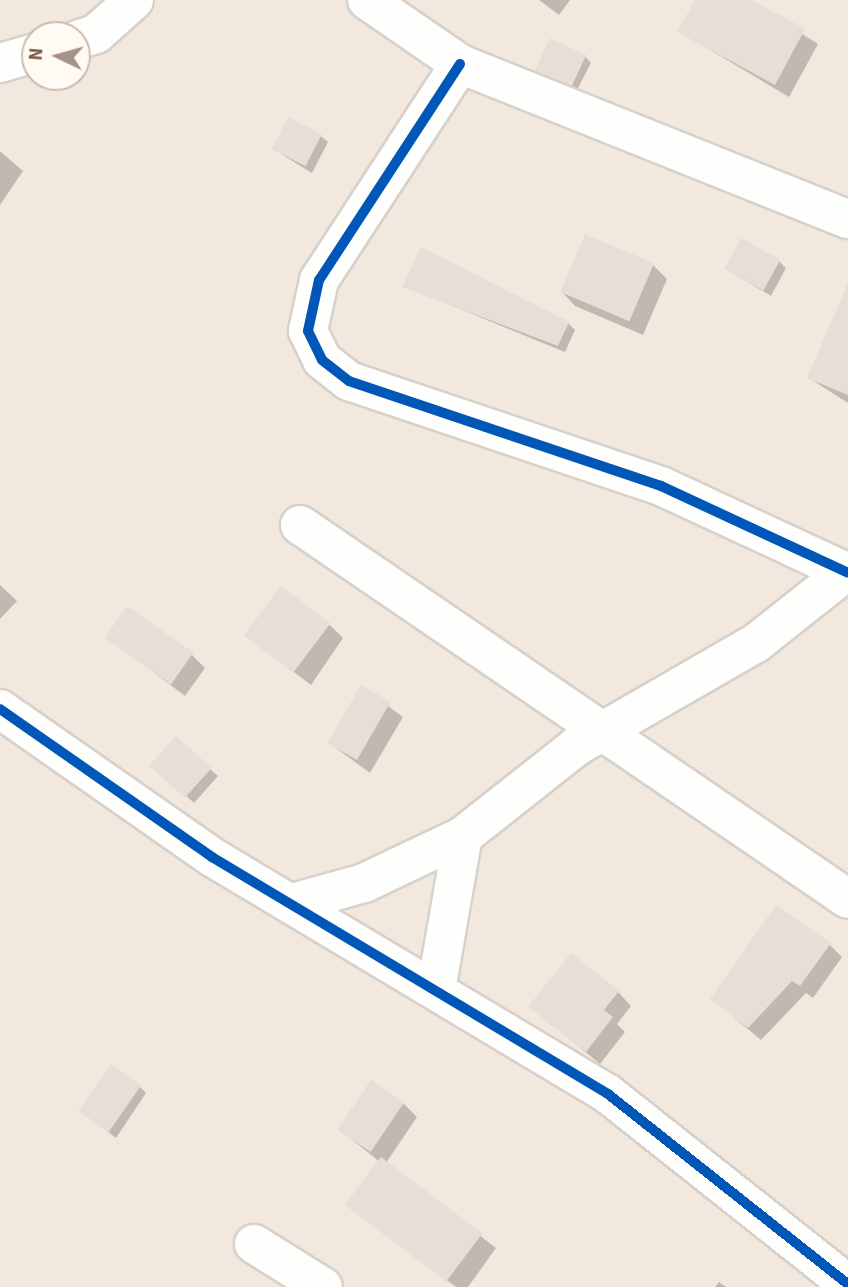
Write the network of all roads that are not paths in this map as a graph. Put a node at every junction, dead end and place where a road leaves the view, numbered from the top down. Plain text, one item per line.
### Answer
1 (134, 0) edge
2 (367, 0) edge
3 (91, 36) edge
4 (21, 57) edge
5 (0, 64) edge
6 (460, 64) junction
7 (848, 219) edge
8 (300, 525) dead end
9 (846, 571) edge
10 (0, 709) edge
11 (605, 731) junction
12 (463, 836) junction
13 (848, 898) edge
14 (292, 904) junction
15 (436, 990) junction
16 (254, 1244) dead end
17 (848, 1284) edge
18 (323, 1287) edge

1 - 3 street
2 - 6 street
4 - 5 street
6 - 7 street
6 - 9 street
8 - 11 street
9 - 11 street
10 - 14 street
11 - 12 street
11 - 13 street
12 - 14 street
12 - 15 street
14 - 15 street
15 - 17 street
16 - 18 street

